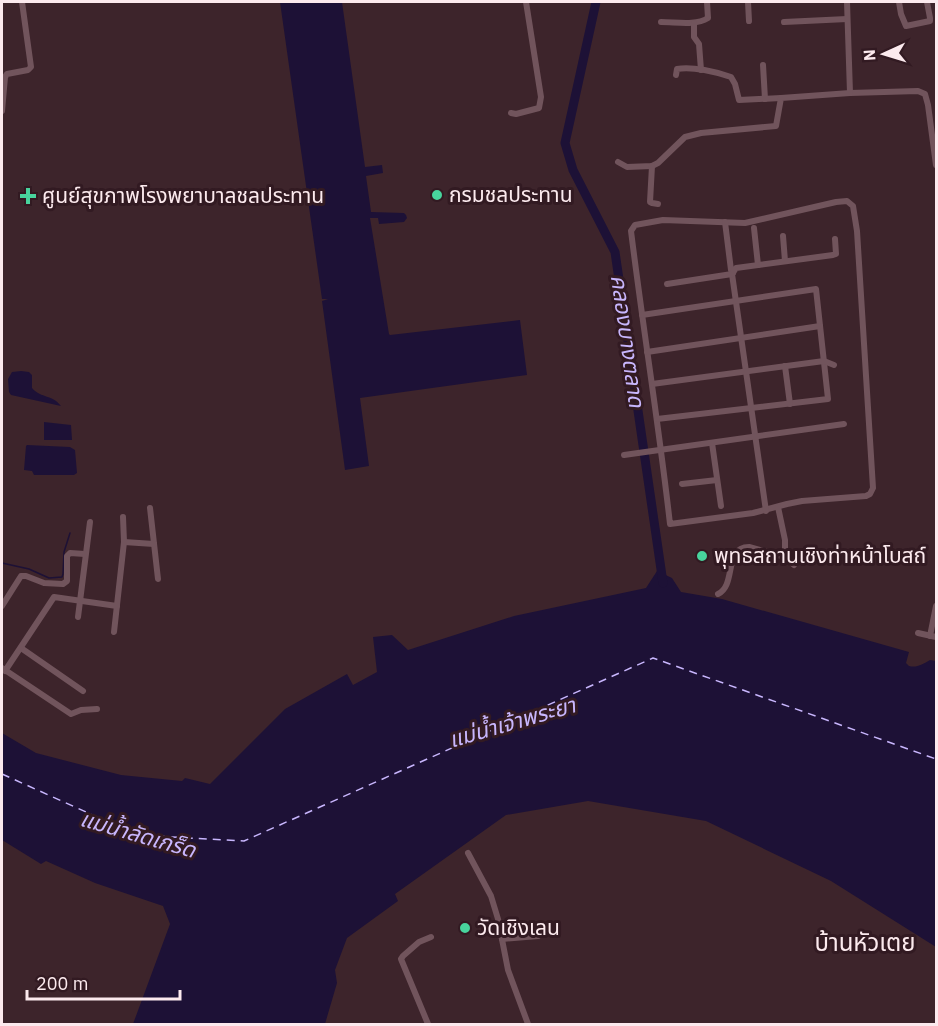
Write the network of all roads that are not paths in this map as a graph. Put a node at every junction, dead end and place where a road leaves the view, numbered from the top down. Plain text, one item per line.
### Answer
1 (22, 2) edge
2 (526, 2) edge
3 (707, 2) edge
4 (748, 2) edge
5 (847, 2) edge
6 (899, 2) edge
7 (927, 2) edge
8 (847, 19) junction
9 (749, 21) dead end
10 (661, 22) dead end
11 (784, 22) dead end
12 (694, 23) junction
13 (763, 65) dead end
14 (701, 70) junction
15 (676, 75) dead end
16 (850, 93) junction
17 (782, 98) junction
18 (765, 99) junction
19 (2, 111) edge
20 (511, 113) dead end
21 (618, 162) dead end
22 (936, 165) edge
23 (652, 166) junction
24 (658, 204) dead end
25 (725, 222) junction
26 (754, 228) dead end
27 (783, 236) dead end
28 (835, 239) dead end
29 (785, 261) junction
30 (758, 265) junction
31 (732, 274) junction
32 (667, 284) dead end
33 (736, 300) junction
34 (642, 315) junction
35 (820, 326) junction
36 (741, 337) junction
37 (647, 352) junction
38 (824, 361) junction
39 (834, 365) dead end
40 (785, 366) junction
41 (746, 372) junction
42 (652, 384) junction
43 (789, 404) junction
44 (751, 408) junction
45 (657, 419) junction
46 (844, 424) dead end
47 (754, 437) junction
48 (712, 442) junction
49 (662, 450) junction
50 (624, 455) dead end
51 (717, 480) junction
52 (682, 484) dead end
53 (721, 506) dead end
54 (778, 507) junction
55 (150, 508) dead end
56 (766, 510) junction
57 (123, 517) dead end
58 (90, 522) dead end
59 (123, 542) junction
60 (154, 544) junction
61 (85, 554) junction
62 (785, 557) junction
63 (794, 564) dead end
64 (158, 579) dead end
65 (2, 588) edge
66 (10, 593) junction
67 (718, 594) dead end
68 (80, 602) junction
69 (2, 606) edge
70 (117, 606) junction
71 (936, 606) edge
72 (78, 617) dead end
73 (114, 632) dead end
74 (918, 633) dead end
75 (933, 636) edge
76 (21, 648) junction
77 (3, 669) edge
78 (83, 691) dead end
79 (97, 710) dead end
80 (468, 854) dead end
81 (538, 936) dead end
82 (431, 937) dead end
83 (502, 939) junction
84 (428, 1024) edge
85 (528, 1024) edge

1 - 19 street
2 - 20 street
3 - 12 street
4 - 9 street
5 - 8 street
6 - 7 street
8 - 11 street
8 - 16 street
10 - 12 street
12 - 14 street
13 - 18 street
14 - 15 street
14 - 18 street
16 - 17 street
16 - 22 street
17 - 18 street
17 - 23 street
21 - 23 street
23 - 24 street
25 - 31 street
25 - 34 street
25 - 54 street
26 - 30 street
27 - 29 street
28 - 29 street
29 - 30 street
30 - 31 street
31 - 32 street
31 - 33 street
33 - 34 street
33 - 35 street
33 - 36 street
34 - 37 street
35 - 36 street
35 - 38 street
36 - 37 street
36 - 41 street
37 - 42 street
38 - 39 street
38 - 40 street
38 - 43 street
40 - 41 street
40 - 43 street
41 - 42 street
41 - 44 street
42 - 45 street
43 - 44 street
44 - 45 street
44 - 47 street
45 - 49 street
46 - 47 street
47 - 48 street
47 - 56 street
48 - 49 street
48 - 51 street
49 - 50 street
49 - 56 street
51 - 52 street
51 - 53 street
54 - 56 street
54 - 62 street
55 - 60 street
57 - 59 street
58 - 61 street
59 - 60 street
59 - 70 street
60 - 64 street
61 - 66 street
61 - 68 street
62 - 63 street
62 - 67 street
65 - 66 street
66 - 69 street
68 - 70 street
68 - 72 street
68 - 76 street
70 - 73 street
71 - 75 street
74 - 75 street
76 - 77 street
76 - 78 street
77 - 79 street
80 - 83 street
81 - 83 street
82 - 84 street
83 - 85 street

